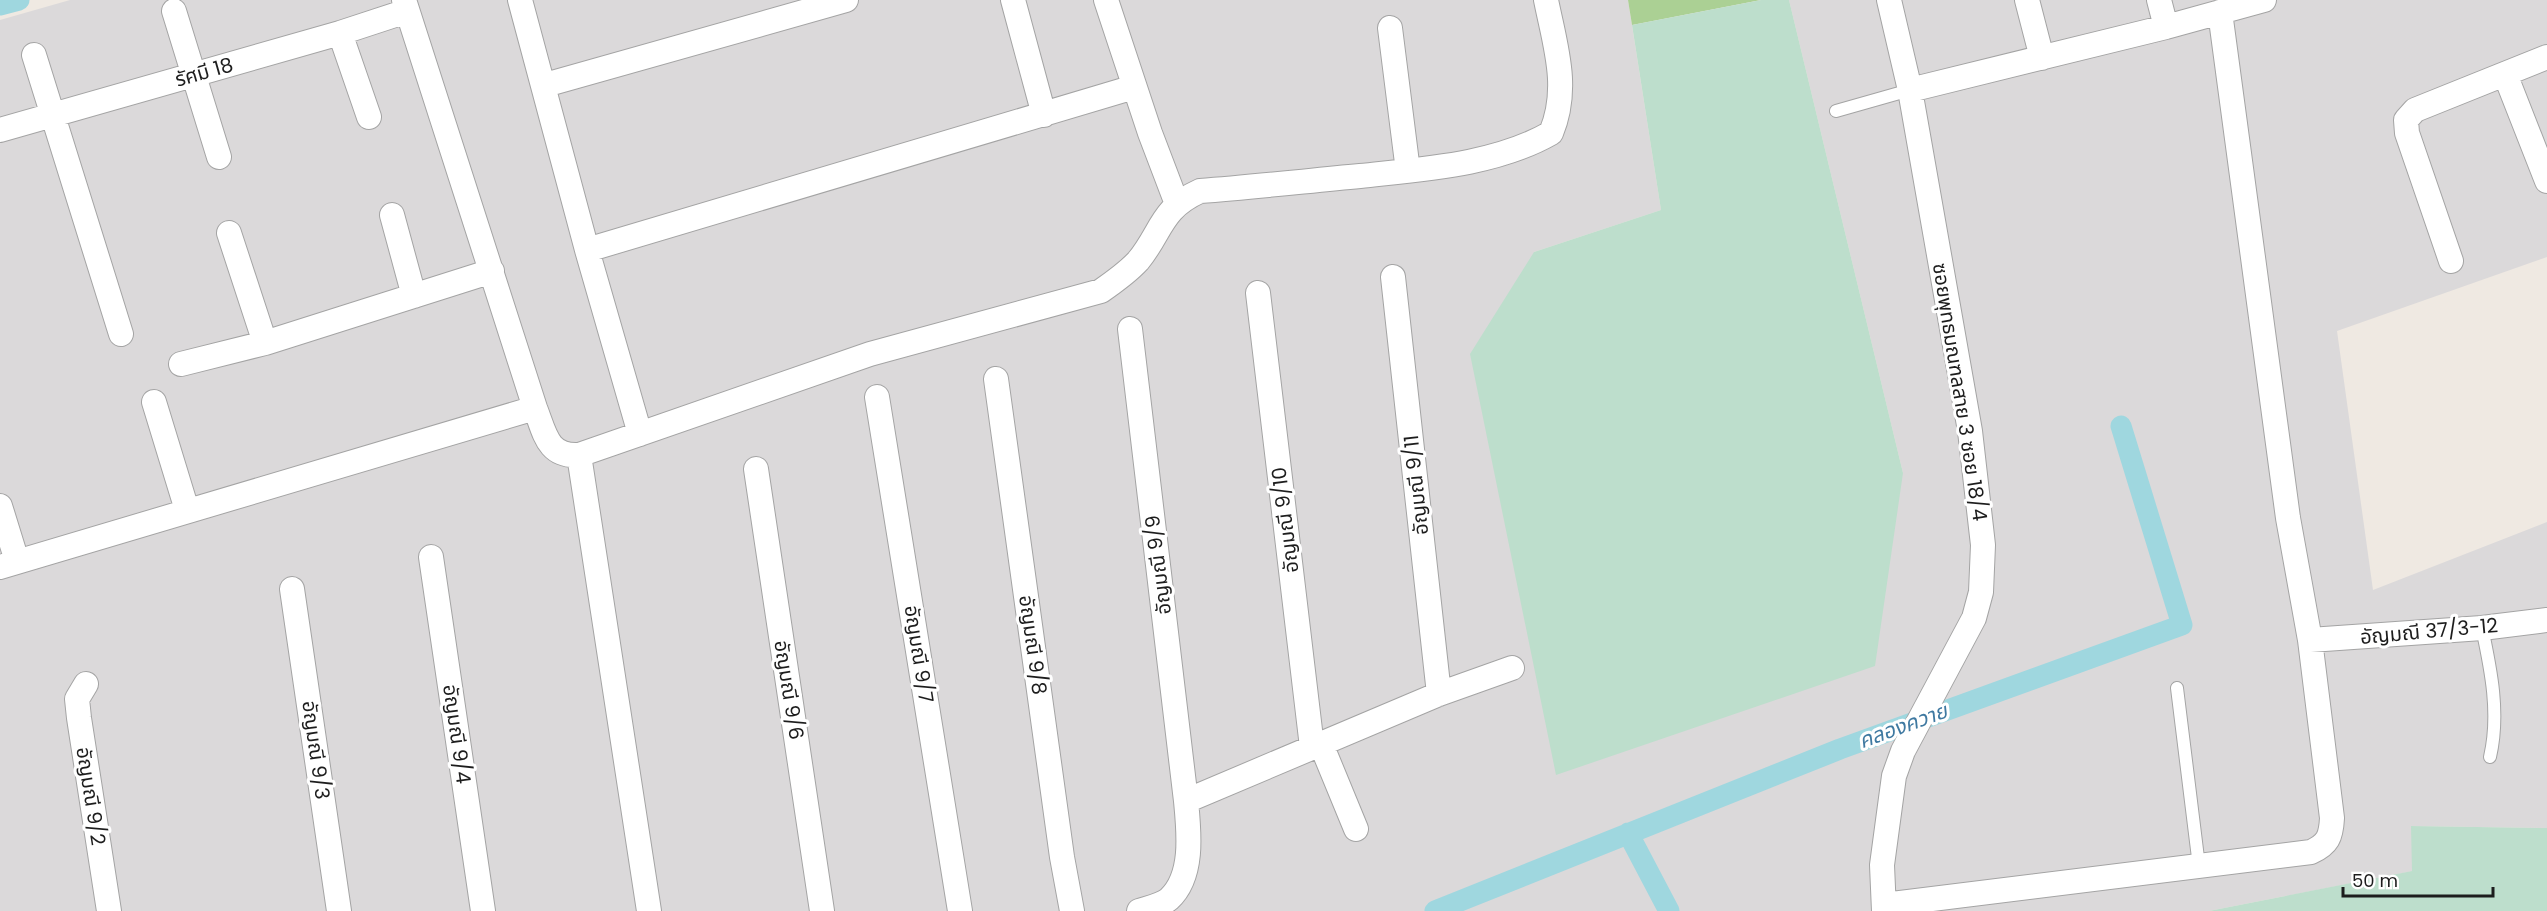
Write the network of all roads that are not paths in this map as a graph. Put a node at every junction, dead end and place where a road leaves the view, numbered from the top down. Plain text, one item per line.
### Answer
1 (520, 0) edge
2 (846, 0) edge
3 (1013, 0) edge
4 (1106, 0) edge
5 (1546, 0) edge
6 (1889, 0) edge
7 (2026, 0) edge
8 (2159, 0) edge
9 (2264, 0) edge
10 (405, 6) edge
11 (174, 11) dead end
12 (2220, 12) junction
13 (2166, 27) junction
14 (1390, 28) dead end
15 (340, 33) junction
16 (34, 55) dead end
17 (2547, 57) edge
18 (2042, 58) junction
19 (195, 75) junction
20 (2505, 75) junction
21 (545, 85) junction
22 (1134, 87) junction
23 (1910, 90) junction
24 (1836, 111) dead end
25 (52, 114) junction
26 (1044, 115) junction
27 (369, 117) dead end
28 (0, 130) edge
29 (219, 157) dead end
30 (1408, 171) junction
31 (2547, 181) edge
32 (1177, 204) junction
33 (392, 215) dead end
34 (230, 233) dead end
35 (587, 250) junction
36 (2451, 261) dead end
37 (492, 271) junction
38 (1393, 277) dead end
39 (1258, 293) dead end
40 (414, 296) junction
41 (1130, 330) dead end
42 (121, 334) dead end
43 (265, 343) junction
44 (181, 364) dead end
45 (996, 379) dead end
46 (878, 397) dead end
47 (154, 402) dead end
48 (535, 408) junction
49 (640, 434) junction
50 (579, 455) junction
51 (756, 470) dead end
52 (0, 506) edge
53 (187, 510) junction
54 (431, 557) dead end
55 (9, 564) edge
56 (292, 589) dead end
57 (2547, 620) edge
58 (2482, 628) junction
59 (2310, 640) junction
60 (1512, 668) dead end
61 (86, 684) dead end
62 (2177, 688) dead end
63 (1439, 694) junction
64 (1317, 746) junction
65 (2490, 757) dead end
66 (1186, 801) junction
67 (1356, 829) dead end
68 (2199, 866) junction
69 (1884, 908) edge
70 (109, 911) edge
71 (339, 911) edge
72 (483, 911) edge
73 (649, 911) edge
74 (822, 911) edge
75 (960, 911) edge
76 (1072, 911) edge
77 (1139, 911) edge

1 - 21 street
2 - 21 street
3 - 26 street
4 - 22 street
5 - 30 street
6 - 23 street, ซอยพุทธมณฑลสาย 3 ซอย 18/4
7 - 18 street
8 - 13 street
9 - 12 street
10 - 15 street, รัศมี 18
10 - 37 street
11 - 19 street
12 - 13 street
12 - 59 street
13 - 18 street
14 - 30 street
15 - 19 street, รัศมี 18
15 - 27 street
16 - 25 street
17 - 20 street
18 - 23 street
19 - 25 street, รัศมี 18
19 - 29 street
20 - 31 street
20 - 36 street
21 - 35 street
22 - 26 street
22 - 32 street
23 - 24 lane
23 - 69 street, ซอยพุทธมณฑลสาย 3 ซอย 18/4
25 - 28 street, รัศมี 18
25 - 42 street
26 - 35 street
30 - 32 street
32 - 49 street
33 - 40 street
34 - 43 street
35 - 49 street
37 - 40 street
37 - 48 street
38 - 63 street, อัญมณี 9/11
39 - 64 street, อัญมณี 9/10
40 - 43 street
41 - 66 street, อัญมณี 9/9
43 - 44 street
45 - 76 street, อัญมณี 9/8
46 - 75 street, อัญมณี 9/7
47 - 53 street
48 - 50 street
48 - 53 street
49 - 50 street
50 - 73 street
51 - 74 street, อัญมณี 9/6
52 - 55 street
53 - 55 street
54 - 72 street, อัญมณี 9/4
56 - 71 street, อัญมณี 9/3
57 - 58 street, อัญมณี 37/3-12
58 - 59 street, อัญมณี 37/3-12
58 - 65 lane
59 - 68 street
60 - 63 street
61 - 70 street, อัญมณี 9/2
62 - 68 lane
63 - 64 street
64 - 66 street
64 - 67 street, อัญมณี 9/10
66 - 77 street, อัญมณี 9/9
68 - 69 street

